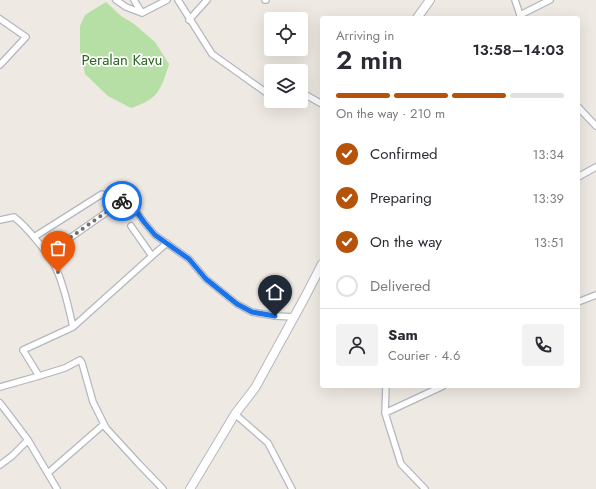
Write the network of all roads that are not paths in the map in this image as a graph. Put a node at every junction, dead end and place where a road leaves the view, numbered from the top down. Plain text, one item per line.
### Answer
1 (116, 0) edge
2 (134, 0) edge
3 (167, 0) edge
4 (178, 0) edge
5 (208, 0) edge
6 (430, 0) edge
7 (515, 0) edge
8 (550, 0) edge
9 (142, 13) junction
10 (418, 16) edge
11 (520, 16) edge
12 (522, 16) edge
13 (0, 19) edge
14 (189, 20) junction
15 (0, 65) edge
16 (264, 91) edge
17 (308, 96) edge
18 (320, 103) edge
19 (580, 109) edge
20 (596, 126) edge
21 (596, 167) edge
22 (580, 176) edge
23 (116, 205) junction
24 (0, 220) edge
25 (131, 226) dead end
26 (34, 237) junction
27 (167, 243) junction
28 (47, 254) junction
29 (152, 256) junction
30 (320, 268) edge
31 (596, 295) edge
32 (580, 301) edge
33 (294, 317) junction
34 (72, 327) junction
35 (39, 376) junction
36 (0, 387) edge
37 (386, 388) edge
38 (439, 388) edge
39 (0, 403) edge
40 (385, 413) junction
41 (236, 414) junction
42 (104, 424) junction
43 (28, 440) junction
44 (0, 465) edge
45 (48, 473) junction
46 (57, 489) edge
47 (163, 489) edge
48 (190, 489) edge
49 (292, 489) edge
50 (425, 489) edge

1 - 9 street
2 - 9 street
3 - 9 street
4 - 14 street
5 - 14 street
6 - 10 street
7 - 11 street
8 - 12 street
13 - 15 street
14 - 16 street
17 - 18 street
19 - 20 street
21 - 22 street
23 - 26 street
23 - 27 street
23 - 28 street
24 - 26 street
25 - 29 street
26 - 28 street
27 - 29 street
27 - 33 street
28 - 34 street
29 - 34 street
30 - 33 street
31 - 32 street
33 - 41 street
34 - 35 street
35 - 36 street
35 - 42 street
37 - 40 street
38 - 40 street
39 - 43 street
40 - 50 street
41 - 48 street
41 - 49 street
42 - 45 street
42 - 47 street
43 - 44 street
43 - 45 street
45 - 46 street

